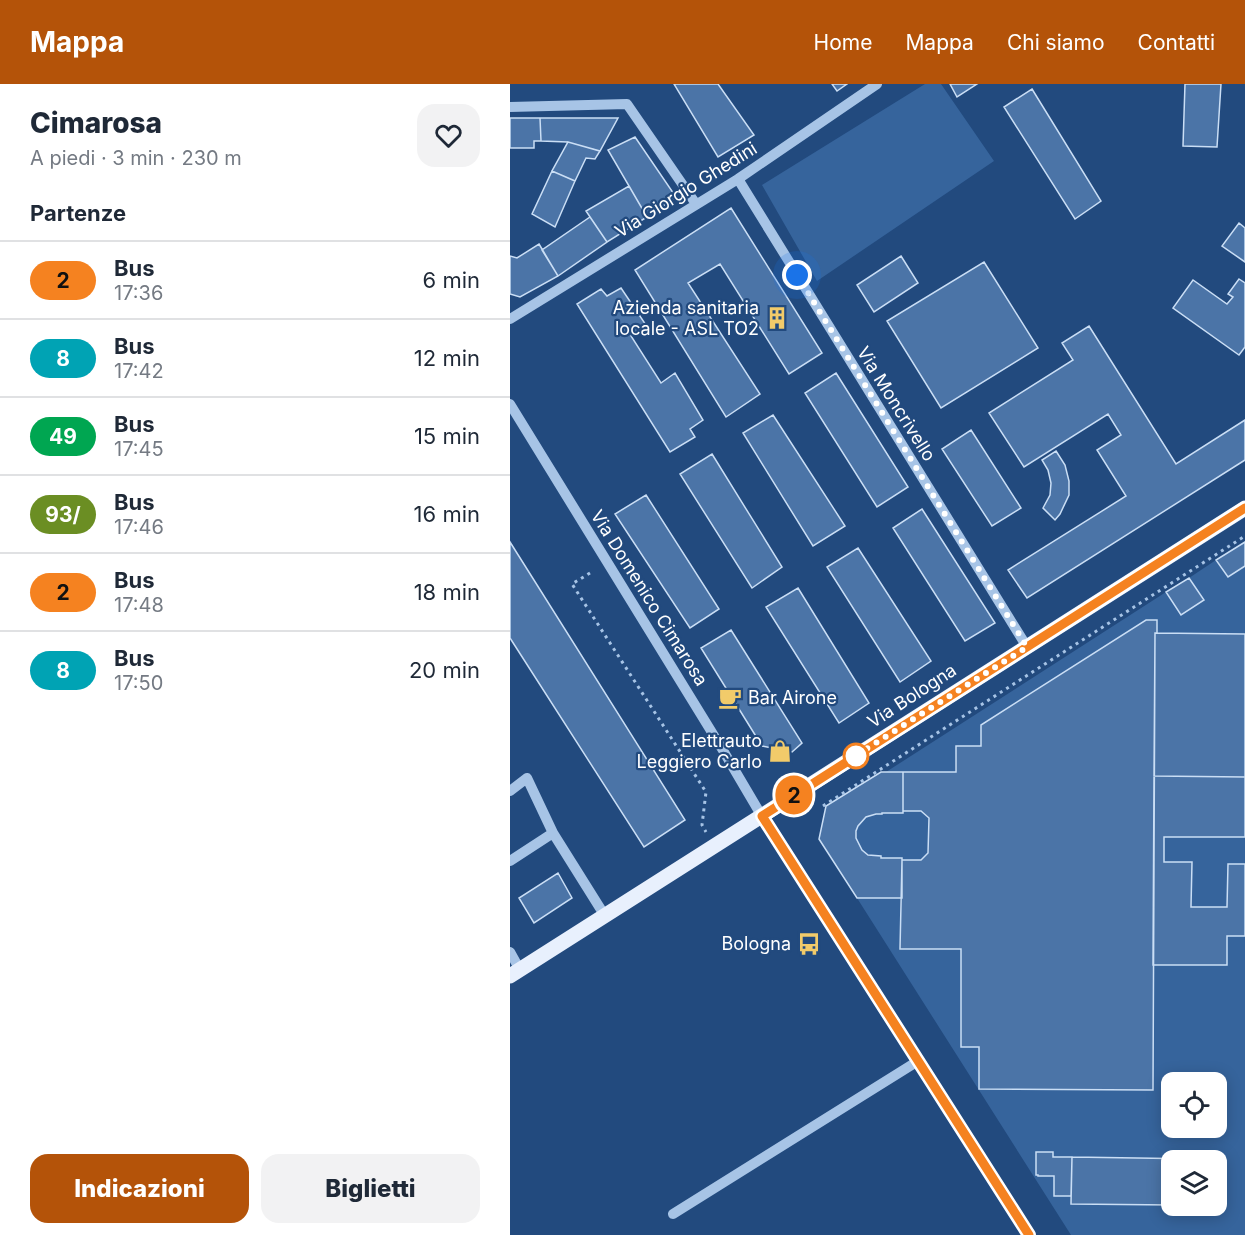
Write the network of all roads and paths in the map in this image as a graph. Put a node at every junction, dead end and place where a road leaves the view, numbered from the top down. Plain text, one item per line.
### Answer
1 (877, 84) edge
2 (510, 107) edge
3 (738, 179) junction
4 (696, 204) junction
5 (510, 319) edge
6 (510, 404) edge
7 (1245, 508) edge
8 (1245, 536) edge
9 (590, 573) dead end
10 (1027, 647) junction
11 (510, 791) edge
12 (823, 806) dead end
13 (762, 816) junction
14 (553, 833) junction
15 (714, 846) junction
16 (510, 861) edge
17 (605, 916) junction
18 (510, 952) edge
19 (515, 973) edge
20 (918, 1061) junction
21 (673, 1214) dead end
22 (1029, 1235) edge

1 - 3 street, Via Giorgio Ghedini
2 - 4 street
3 - 4 street, Via Giorgio Ghedini
3 - 10 street, Via Moncrivello
4 - 5 street, Via Giorgio Ghedini
6 - 13 street, Via Domenico Cimarosa
7 - 10 main road, Via Bologna
8 - 12 path
9 - 15 path
10 - 13 main road, Via Bologna
11 - 14 street
13 - 15 main road, Via Bologna
13 - 20 street, Via Domenico Cimarosa
14 - 16 street
14 - 17 street
15 - 17 main road, Via Bologna
17 - 19 main road, Via Bologna
18 - 19 street
20 - 21 street
20 - 22 street, Via Domenico Cimarosa

